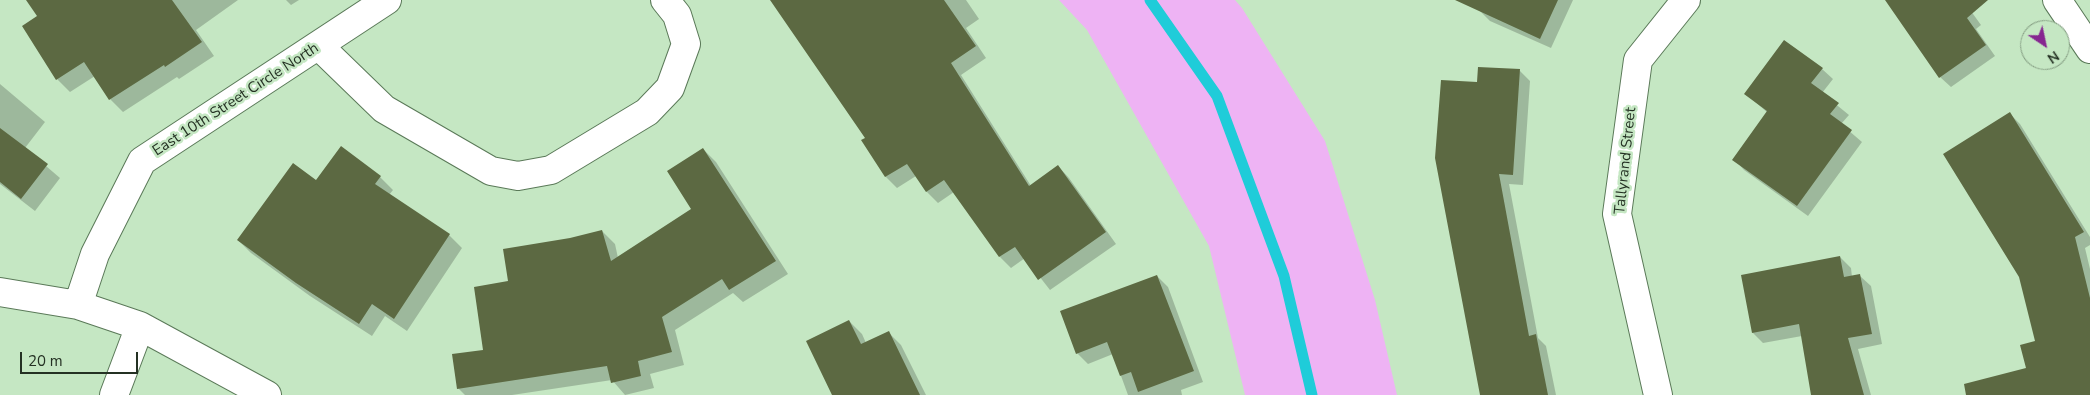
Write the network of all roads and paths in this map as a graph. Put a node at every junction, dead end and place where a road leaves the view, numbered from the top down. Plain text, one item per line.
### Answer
1 (387, 0) edge
2 (665, 0) edge
3 (1686, 0) edge
4 (2057, 0) edge
5 (319, 46) junction
6 (2090, 49) edge
7 (0, 292) edge
8 (78, 306) junction
9 (140, 326) junction
10 (114, 395) edge
11 (267, 395) edge
12 (1658, 395) edge

1 - 5 street, East 10th Street Circle North
2 - 5 street
3 - 12 street, Tallyrand Street
4 - 6 street
5 - 8 street, East 10th Street Circle North
7 - 8 street
8 - 9 street
9 - 10 street
9 - 11 street

